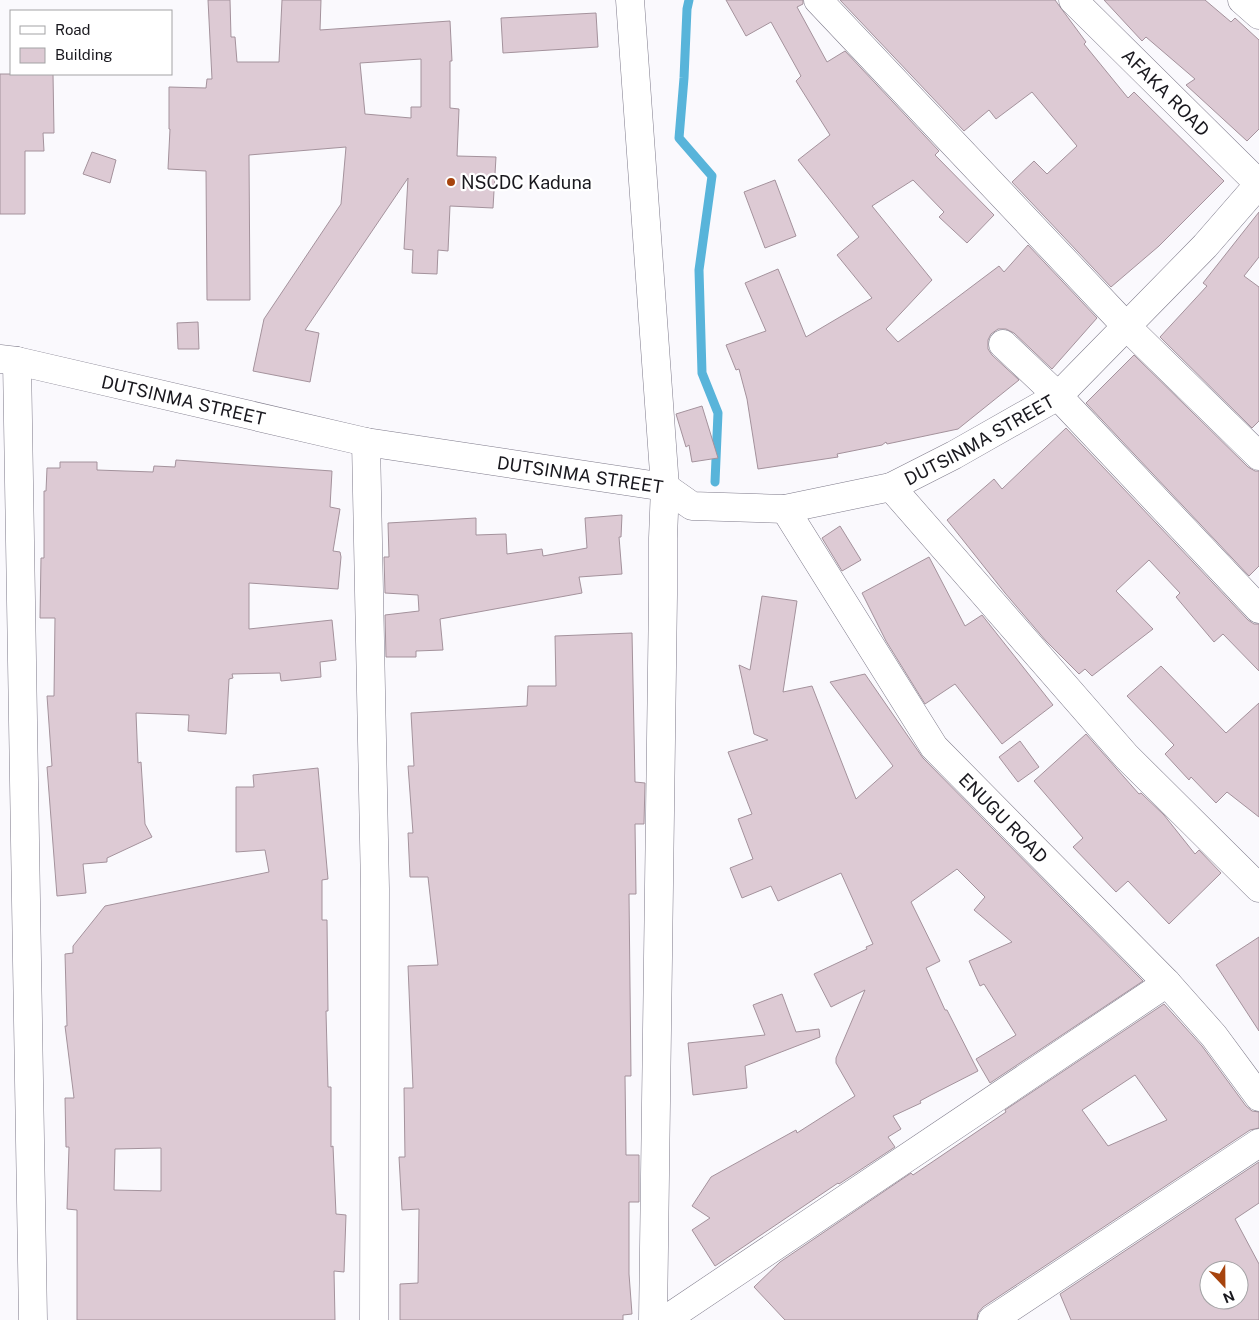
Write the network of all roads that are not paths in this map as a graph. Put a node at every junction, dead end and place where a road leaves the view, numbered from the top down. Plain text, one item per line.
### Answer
1 (630, 0) edge
2 (818, 0) edge
3 (1073, 0) edge
4 (1242, 0) edge
5 (1259, 15) edge
6 (1259, 184) edge
7 (1127, 327) junction
8 (1003, 344) dead end
9 (9, 360) edge
10 (1058, 396) junction
11 (366, 442) junction
12 (1259, 456) edge
13 (665, 487) junction
14 (891, 487) junction
15 (785, 509) junction
16 (1259, 609) edge
17 (1259, 888) edge
18 (1167, 984) junction
19 (1259, 1097) edge
20 (1259, 1143) edge
21 (33, 1320) edge
22 (374, 1320) edge
23 (653, 1320) edge
24 (665, 1320) edge
25 (992, 1320) edge

1 - 13 street
2 - 7 street
3 - 6 street, AFAKA ROAD
4 - 5 street
6 - 7 street, DUTSINMA STREET
7 - 10 street, DUTSINMA STREET
7 - 12 street
8 - 10 street
9 - 11 street, DUTSINMA STREET
9 - 21 street
10 - 14 street, DUTSINMA STREET
10 - 16 street
11 - 13 street, DUTSINMA STREET
11 - 22 street
13 - 15 street, DUTSINMA STREET
13 - 23 street
14 - 15 street, DUTSINMA STREET
14 - 17 street
15 - 18 street, ENUGU ROAD
18 - 19 street, ENUGU ROAD
18 - 24 street
20 - 25 street

